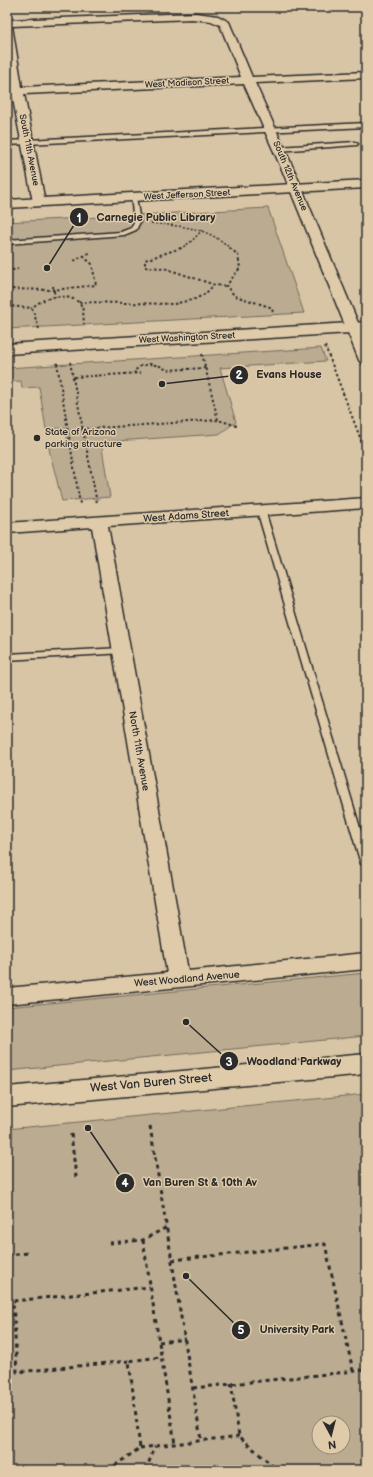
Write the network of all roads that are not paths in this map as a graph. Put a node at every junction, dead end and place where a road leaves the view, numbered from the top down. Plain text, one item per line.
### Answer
1 (7, 23) edge
2 (7, 28) edge
3 (366, 75) edge
4 (248, 80) junction
5 (12, 91) edge
6 (366, 125) edge
7 (270, 130) junction
8 (27, 142) junction
9 (7, 143) edge
10 (355, 144) dead end
11 (278, 149) junction
12 (366, 184) edge
13 (296, 189) junction
14 (133, 197) junction
15 (38, 202) junction
16 (7, 204) edge
17 (7, 242) edge
18 (360, 328) edge
19 (7, 349) edge
20 (366, 360) edge
21 (366, 503) edge
22 (261, 510) junction
23 (99, 522) junction
24 (7, 528) edge
25 (121, 651) junction
26 (7, 657) edge
27 (366, 864) edge
28 (366, 961) edge
29 (179, 980) junction
30 (7, 996) edge
31 (366, 1064) edge
32 (7, 1097) edge

1 - 4 street, South 12th Avenue
2 - 5 street, South 11th Avenue
3 - 4 street, West Madison Street
4 - 5 street, West Madison Street
4 - 7 street, South 12th Avenue
5 - 8 street, South 11th Avenue
6 - 7 lane
7 - 8 lane
7 - 11 street, South 12th Avenue
8 - 9 lane
8 - 15 street, South 11th Avenue
10 - 11 lane
11 - 13 street, South 12th Avenue
12 - 13 main road, West Jefferson Street
13 - 14 main road, West Jefferson Street
13 - 18 street, South 12th Avenue
14 - 15 main road, West Jefferson Street
14 - 17 lane
15 - 16 main road, West Jefferson Street
18 - 19 main road, West Washington Street
18 - 20 street, South 12th Avenue
21 - 22 street, West Adams Street
22 - 23 street, West Adams Street
22 - 27 lane
23 - 24 street, West Adams Street
23 - 25 street, North 11th Avenue
25 - 26 lane
25 - 29 street, North 11th Avenue
28 - 29 street, West Woodland Avenue
29 - 30 street, West Woodland Avenue
31 - 32 main road, West Van Buren Street

